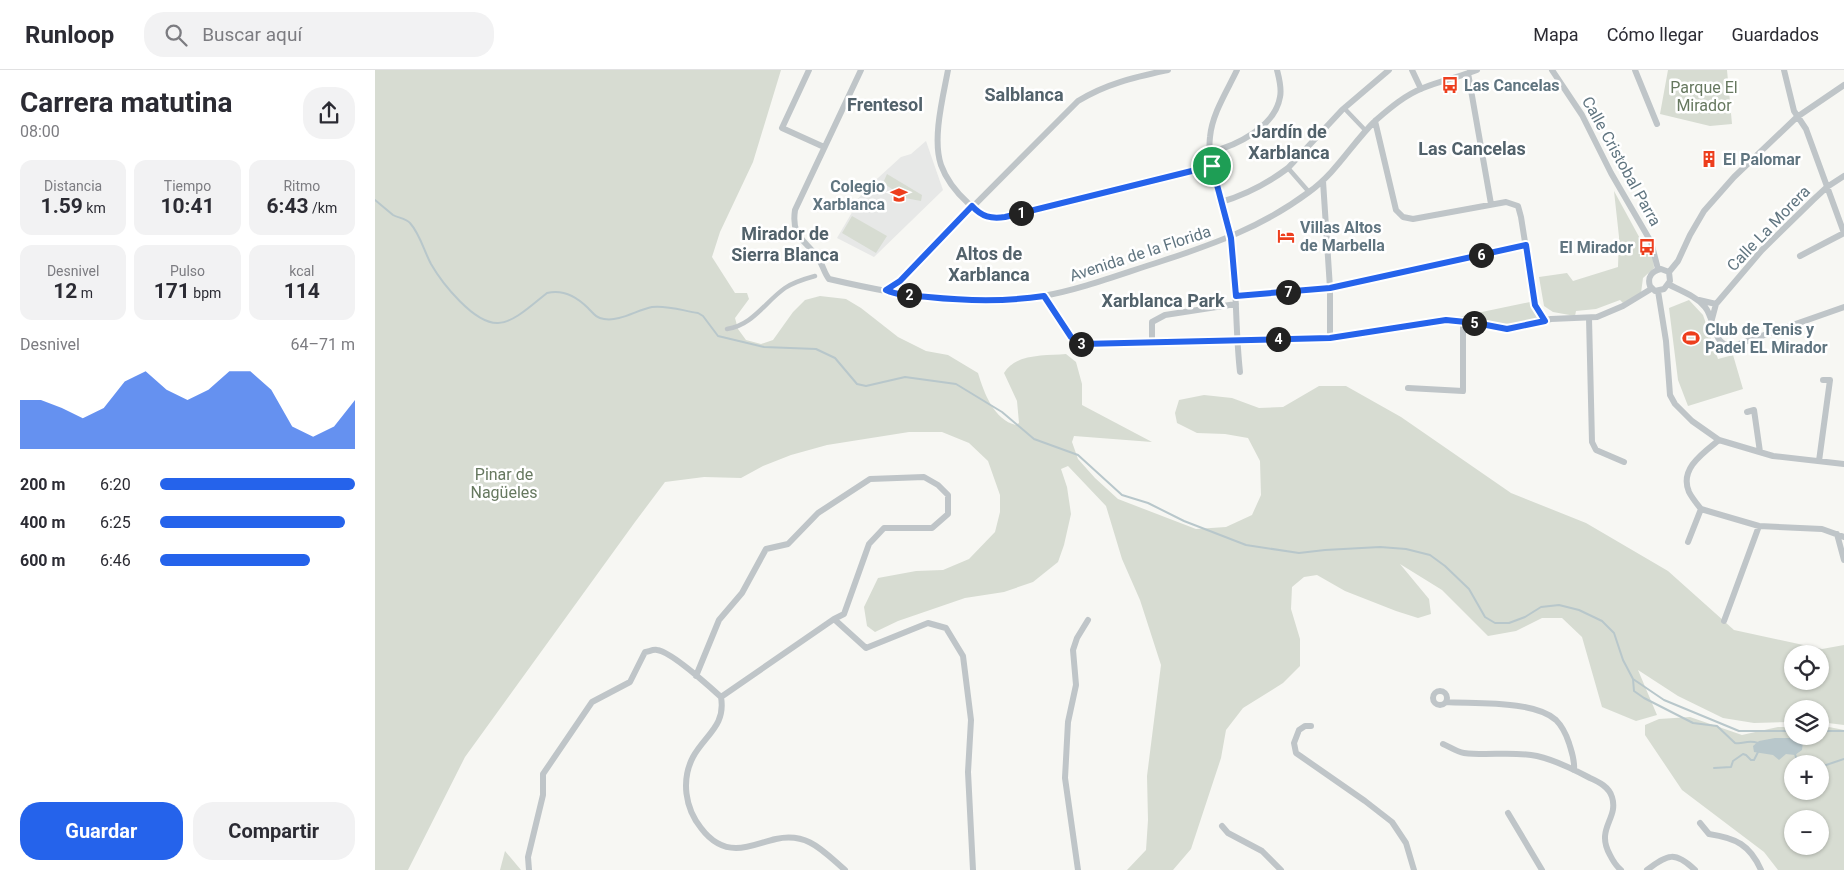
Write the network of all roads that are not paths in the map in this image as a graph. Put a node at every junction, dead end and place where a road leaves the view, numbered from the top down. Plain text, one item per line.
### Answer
1 (809, 70) edge
2 (861, 70) edge
3 (948, 70) edge
4 (1168, 70) edge
5 (1237, 70) edge
6 (1277, 70) edge
7 (1389, 70) edge
8 (1412, 70) edge
9 (1477, 70) edge
10 (1553, 70) edge
11 (1635, 70) edge
12 (1784, 70) edge
13 (1468, 73) junction
14 (1844, 85) edge
15 (1421, 89) junction
16 (1344, 108) junction
17 (1797, 118) junction
18 (1375, 122) junction
19 (1657, 124) dead end
20 (1366, 131) junction
21 (825, 147) junction
22 (1210, 152) junction
23 (1212, 166) junction
24 (1288, 168) junction
25 (1844, 176) edge
26 (1323, 181) junction
27 (1827, 187) junction
28 (1309, 192) junction
29 (1221, 202) junction
30 (1491, 204) junction
31 (972, 206) junction
32 (1844, 233) edge
33 (1231, 238) junction
34 (1526, 245) junction
35 (1800, 256) dead end
36 (1658, 269) junction
37 (1669, 272) junction
38 (815, 276) dead end
39 (896, 284) junction
40 (1668, 284) junction
41 (1330, 288) junction
42 (886, 290) junction
43 (1655, 290) junction
44 (904, 295) junction
45 (1044, 296) junction
46 (1236, 296) junction
47 (1698, 300) junction
48 (1236, 304) junction
49 (1716, 304) junction
50 (1844, 307) edge
51 (1589, 318) junction
52 (1712, 320) junction
53 (1545, 321) junction
54 (1463, 322) junction
55 (727, 329) dead end
56 (1330, 338) junction
57 (1237, 340) junction
58 (1152, 342) junction
59 (1240, 372) dead end
60 (1823, 380) dead end
61 (1408, 388) dead end
62 (1747, 412) dead end
63 (1719, 440) junction
64 (1760, 452) junction
65 (1819, 461) junction
66 (1624, 462) dead end
67 (1844, 464) edge
68 (1701, 509) junction
69 (1759, 526) junction
70 (1841, 536) edge
71 (1687, 542) dead end
72 (1844, 560) edge
73 (834, 619) junction
74 (1088, 620) dead end
75 (1724, 621) dead end
76 (696, 676) junction
77 (721, 697) junction
78 (1446, 702) dead end
79 (1311, 726) dead end
80 (1443, 744) dead end
81 (1574, 770) junction
82 (1508, 813) dead end
83 (1700, 823) dead end
84 (1222, 826) dead end
85 (1618, 869) edge
86 (529, 870) edge
87 (845, 870) edge
88 (973, 870) edge
89 (1078, 870) edge
90 (1281, 870) edge
91 (1414, 870) edge
92 (1542, 870) edge
93 (1647, 870) edge
94 (1695, 870) edge
95 (1761, 870) edge

1 - 21 street
2 - 21 street, Avenida de la Florida
3 - 31 street
4 - 31 street
5 - 22 street
6 - 22 street
7 - 16 street
8 - 15 street
9 - 13 street, Avenida de la Florida
10 - 36 street, Calle Cristobal Parra
11 - 19 street
12 - 17 street
13 - 15 street, Avenida de la Florida
13 - 30 street
14 - 17 street
15 - 18 street, Avenida de la Florida
16 - 20 street
16 - 24 street
17 - 27 street
17 - 37 street
18 - 20 street, Avenida de la Florida
18 - 30 street
20 - 26 street, Avenida de la Florida
21 - 42 street, Avenida de la Florida
22 - 23 street
23 - 29 street
23 - 31 street
24 - 28 street
24 - 29 street
25 - 27 street, Calle La Morera
26 - 28 street, Avenida de la Florida
26 - 41 street
27 - 32 street
27 - 49 street, Calle La Morera
28 - 33 street, Avenida de la Florida
29 - 33 street
30 - 34 street
31 - 39 street
32 - 35 street
33 - 45 street, Avenida de la Florida
33 - 46 street
34 - 41 street
34 - 53 street
36 - 37 street
36 - 43 street
37 - 40 street
38 - 55 street
39 - 42 street
39 - 44 street
40 - 43 street
40 - 47 street
41 - 46 street
41 - 56 street
42 - 44 street, Avenida de la Florida
43 - 51 street
43 - 63 street
44 - 45 street, Avenida de la Florida
45 - 58 street
46 - 48 street
47 - 49 street
47 - 52 street
48 - 57 street
48 - 58 street
49 - 52 street, Calle La Morera
50 - 52 street
51 - 53 street
51 - 66 street
53 - 54 street
54 - 56 street
54 - 61 street
56 - 57 street
57 - 58 street
57 - 59 street
60 - 65 street
62 - 64 street
63 - 64 street
63 - 68 street
64 - 65 street
65 - 67 street
68 - 69 street
68 - 71 street
69 - 70 street
69 - 75 street
70 - 72 street
73 - 76 street
73 - 77 street
73 - 88 street
74 - 89 street
76 - 77 street
76 - 86 street
77 - 87 street
78 - 81 street
79 - 91 street
80 - 81 street
81 - 85 street
82 - 92 street
83 - 95 street
84 - 90 street
93 - 94 street

